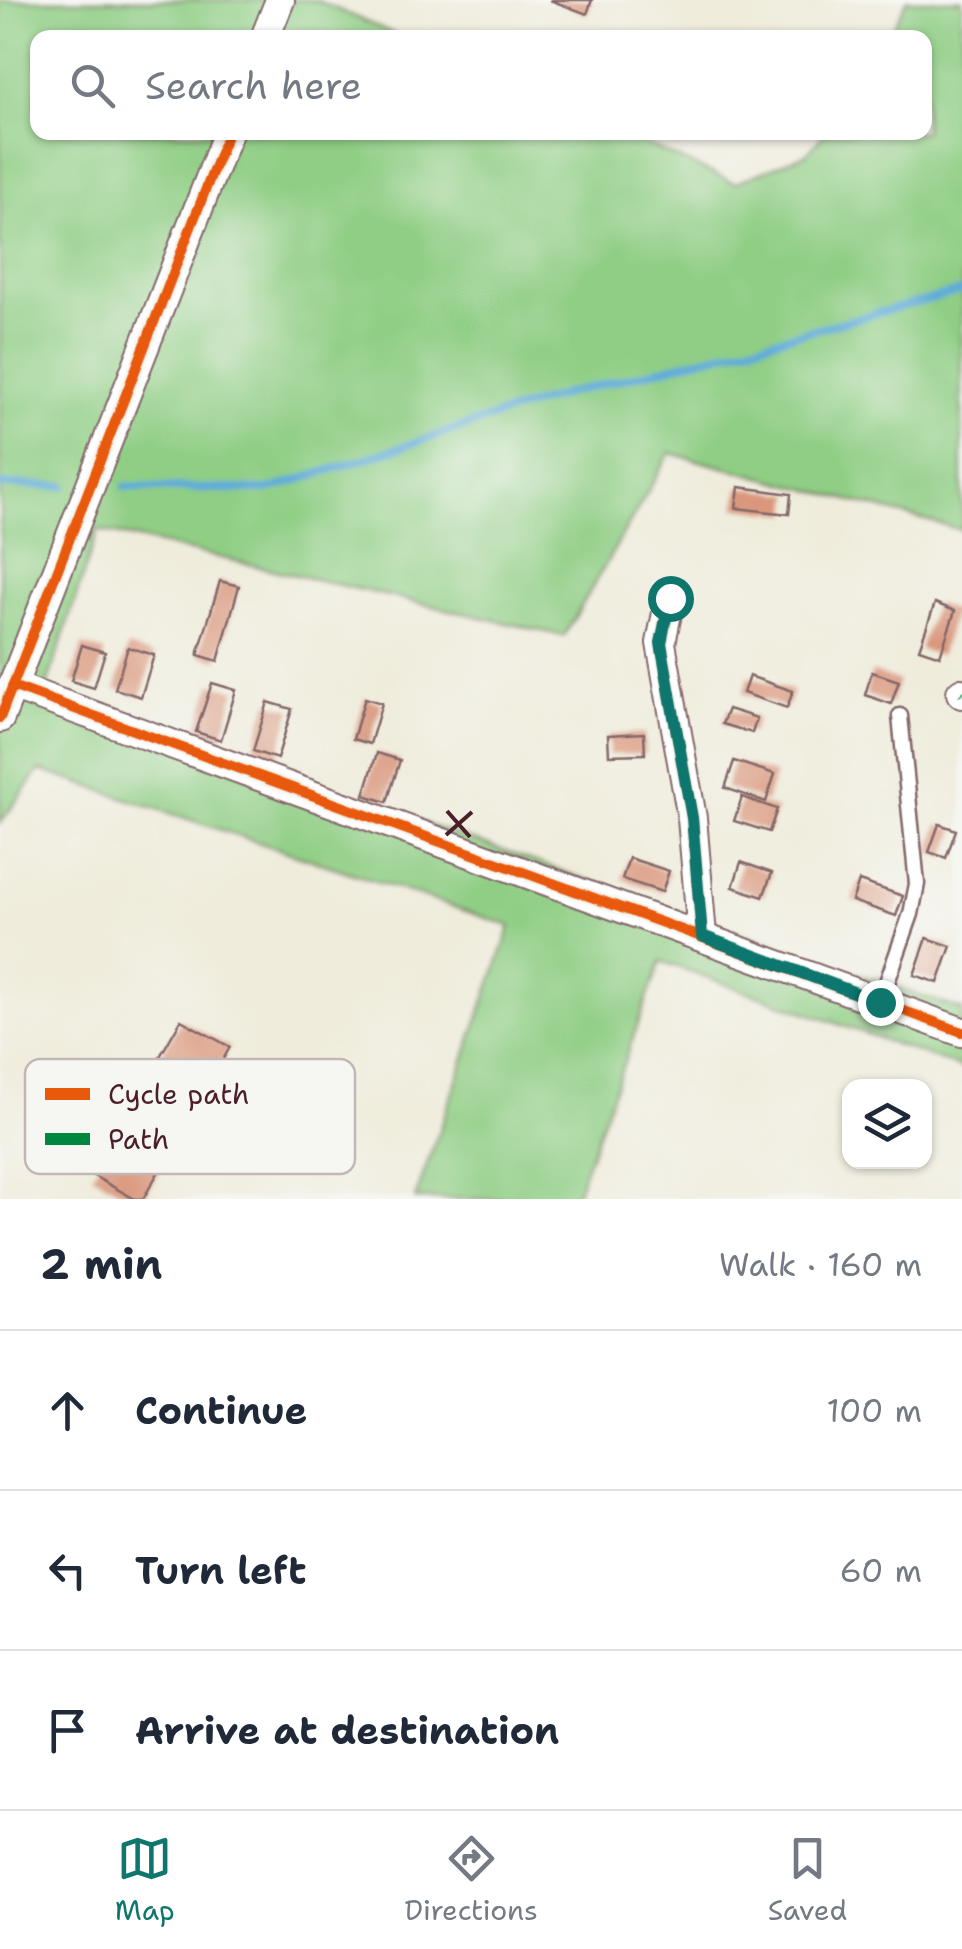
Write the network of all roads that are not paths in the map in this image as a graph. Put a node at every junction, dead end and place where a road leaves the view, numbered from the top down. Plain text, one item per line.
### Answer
1 (280, 0) edge
2 (268, 30) edge
3 (225, 140) edge
4 (670, 598) dead end
5 (12, 686) junction
6 (900, 716) dead end
7 (0, 718) edge
8 (702, 936) junction
9 (880, 1002) junction
10 (962, 1032) edge

1 - 2 street
3 - 5 street
4 - 8 street
5 - 7 street
5 - 8 street
6 - 9 lane
8 - 9 street
9 - 10 street

